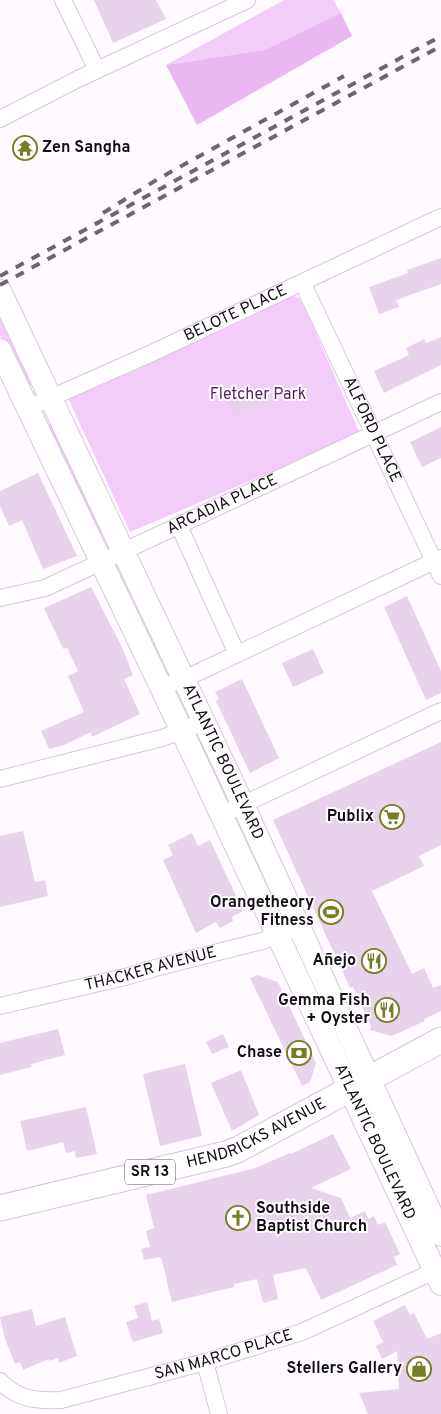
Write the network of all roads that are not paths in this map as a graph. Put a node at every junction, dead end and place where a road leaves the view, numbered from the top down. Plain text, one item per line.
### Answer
1 (63, 0) edge
2 (247, 0) edge
3 (97, 70) junction
4 (0, 119) edge
5 (441, 217) edge
6 (303, 284) junction
7 (0, 291) edge
8 (0, 350) edge
9 (51, 398) junction
10 (441, 402) edge
11 (28, 408) junction
12 (373, 434) junction
13 (179, 526) junction
14 (124, 552) junction
15 (101, 562) junction
16 (439, 565) edge
17 (0, 598) edge
18 (237, 654) junction
19 (184, 679) junction
20 (161, 688) junction
21 (441, 711) edge
22 (204, 722) junction
23 (182, 731) junction
24 (0, 779) edge
25 (242, 805) junction
26 (221, 815) junction
27 (298, 924) junction
28 (278, 936) junction
29 (0, 1006) edge
30 (441, 1040) edge
31 (360, 1084) junction
32 (0, 1208) edge
33 (441, 1235) edge
34 (439, 1275) edge
35 (205, 1362) junction
36 (0, 1382) edge
37 (219, 1414) edge

1 - 3 street
2 - 3 street
3 - 4 street
5 - 6 street, BELOTE PLACE
6 - 9 street, BELOTE PLACE
6 - 12 street, ALFORD PLACE
7 - 9 main road, ATLANTIC BOULEVARD
8 - 11 main road, ATLANTIC BOULEVARD
9 - 11 street, BELOTE PLACE
9 - 14 main road, ATLANTIC BOULEVARD
10 - 12 street, ARCADIA PLACE
11 - 15 main road, ATLANTIC BOULEVARD
12 - 13 street, ARCADIA PLACE
12 - 16 street, ALFORD PLACE
13 - 14 street, ARCADIA PLACE
13 - 18 street
14 - 15 street, ARCADIA PLACE
14 - 19 main road, ATLANTIC BOULEVARD
15 - 17 street, ARCADIA PLACE
15 - 20 main road, ATLANTIC BOULEVARD
16 - 18 street
18 - 19 street
19 - 20 street
19 - 22 main road, ATLANTIC BOULEVARD
20 - 23 main road, ATLANTIC BOULEVARD
21 - 25 street
22 - 23 street
22 - 25 main road, ATLANTIC BOULEVARD
23 - 24 street
23 - 26 main road, ATLANTIC BOULEVARD
25 - 26 street
25 - 27 main road, ATLANTIC BOULEVARD
26 - 28 main road, ATLANTIC BOULEVARD
27 - 28 street, THACKER AVENUE
27 - 31 main road, ATLANTIC BOULEVARD
28 - 29 street, THACKER AVENUE
28 - 31 main road, ATLANTIC BOULEVARD
30 - 31 main road, HENDRICKS AVENUE / SR 13
31 - 32 main road, HENDRICKS AVENUE / SR 13
31 - 33 main road, ATLANTIC BOULEVARD
31 - 34 main road, ATLANTIC BOULEVARD
34 - 35 street, SAN MARCO PLACE
35 - 36 street, SAN MARCO PLACE
35 - 37 street

